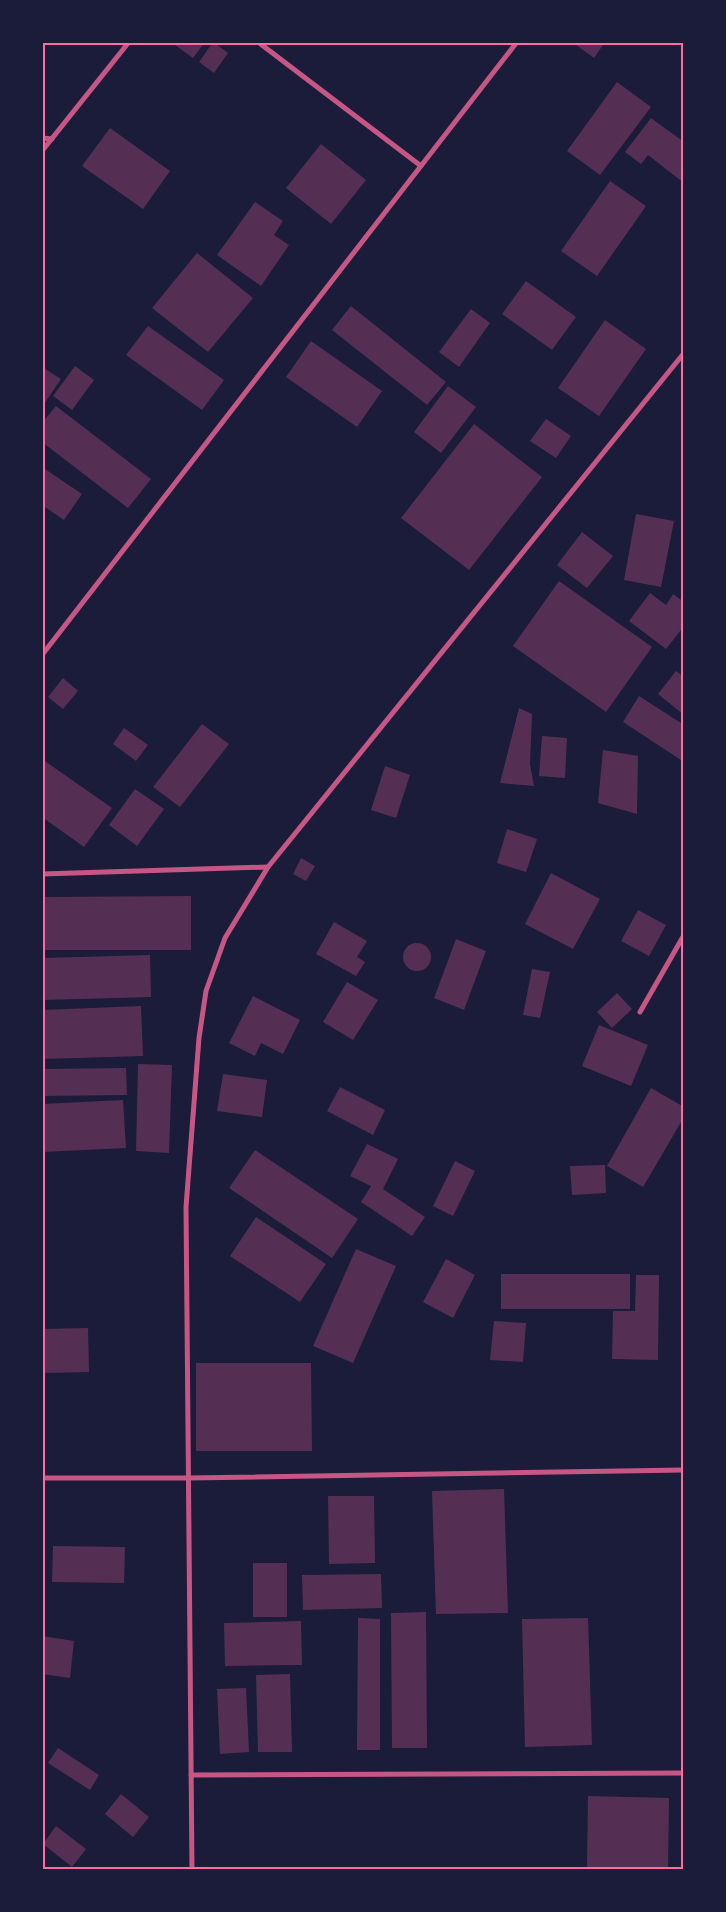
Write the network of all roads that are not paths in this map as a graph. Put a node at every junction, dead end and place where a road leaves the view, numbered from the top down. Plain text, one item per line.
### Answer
1 (129, 42) edge
2 (258, 42) edge
3 (517, 42) edge
4 (42, 138) edge
5 (52, 139) junction
6 (42, 151) edge
7 (421, 166) junction
8 (684, 353) edge
9 (42, 656) edge
10 (268, 867) junction
11 (42, 874) edge
12 (684, 935) edge
13 (640, 1012) dead end
14 (684, 1470) edge
15 (42, 1478) edge
16 (188, 1478) junction
17 (684, 1773) edge
18 (191, 1775) junction
19 (192, 1870) edge

1 - 5 street
2 - 7 street
3 - 7 street
4 - 5 street
5 - 6 street
7 - 9 street
8 - 10 street
10 - 11 street
10 - 16 street
12 - 13 street
14 - 16 street
15 - 16 street
16 - 18 street
17 - 18 street
18 - 19 street

